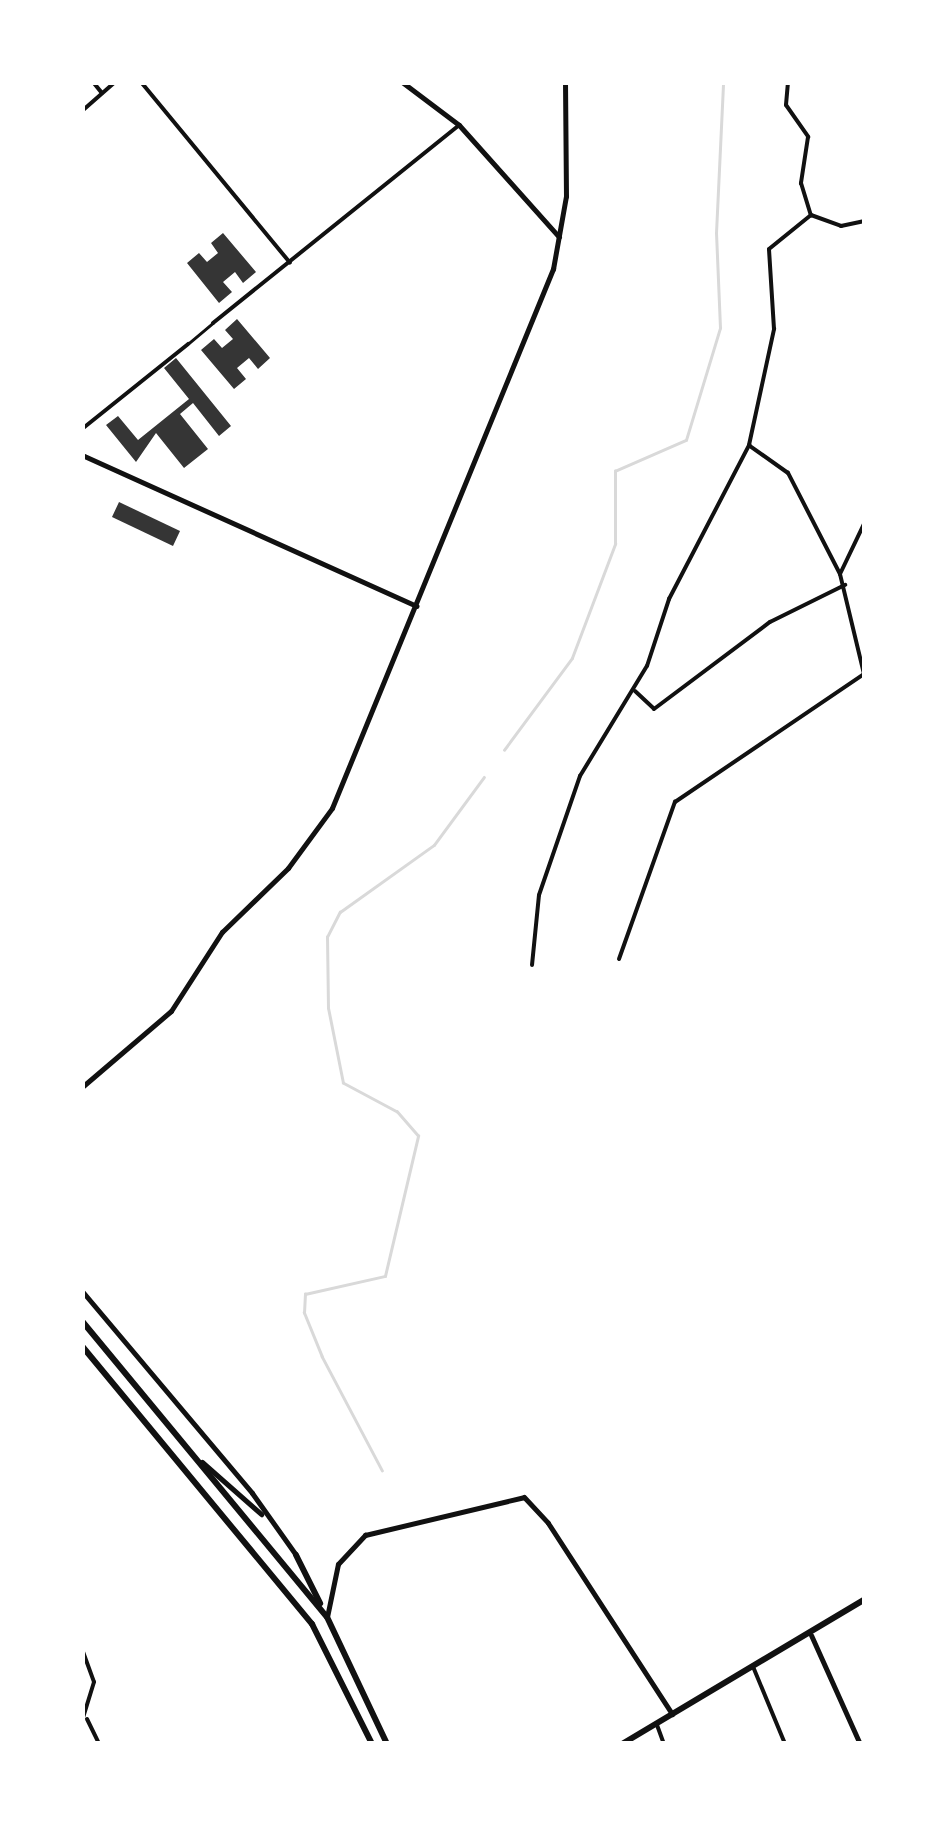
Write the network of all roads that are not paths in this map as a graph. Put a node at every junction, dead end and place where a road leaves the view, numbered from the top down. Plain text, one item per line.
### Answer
1 (93, 82) edge
2 (115, 82) edge
3 (141, 82) edge
4 (402, 82) edge
5 (565, 82) edge
6 (788, 82) edge
7 (102, 93) junction
8 (82, 111) edge
9 (459, 125) junction
10 (810, 215) junction
11 (864, 221) edge
12 (560, 238) junction
13 (290, 264) junction
14 (213, 323) joint
15 (188, 344) joint
16 (82, 429) edge
17 (749, 445) junction
18 (82, 455) edge
19 (864, 524) edge
20 (840, 574) junction
21 (845, 585) junction
22 (417, 606) junction
23 (633, 689) junction
24 (618, 959) dead end
25 (532, 965) dead end
26 (82, 1087) edge
27 (82, 1290) edge
28 (82, 1322) edge
29 (82, 1346) edge
30 (202, 1462) junction
31 (267, 1519) junction
32 (296, 1556) joint
33 (864, 1600) edge
34 (325, 1615) junction
35 (811, 1635) junction
36 (82, 1649) edge
37 (350, 1659) junction
38 (337, 1664) junction
39 (754, 1670) junction
40 (674, 1717) junction
41 (84, 1720) edge
42 (657, 1725) junction
43 (99, 1744) edge
44 (372, 1744) edge
45 (388, 1744) edge
46 (622, 1744) edge
47 (664, 1744) edge
48 (785, 1744) edge
49 (860, 1744) edge

1 - 7 street
2 - 7 street
3 - 13 street
4 - 9 street
5 - 12 street
6 - 10 street
7 - 8 street
9 - 12 street
9 - 13 street
10 - 11 street
10 - 17 street
12 - 22 street
13 - 14 street
14 - 15 street
15 - 16 street
17 - 20 street
17 - 23 street
18 - 22 street
19 - 20 street
20 - 21 street
21 - 23 street
21 - 24 street
22 - 26 street
23 - 25 street
27 - 31 street
28 - 30 main road
29 - 38 main road
30 - 31 street
30 - 34 main road
31 - 32 street
32 - 34 main road
33 - 35 main road
34 - 37 main road
34 - 40 street
35 - 39 main road
35 - 49 street
36 - 41 street
37 - 38 main road
37 - 45 main road
38 - 44 main road
39 - 40 main road
39 - 48 street
40 - 42 main road
41 - 43 street
42 - 46 main road
42 - 47 street

